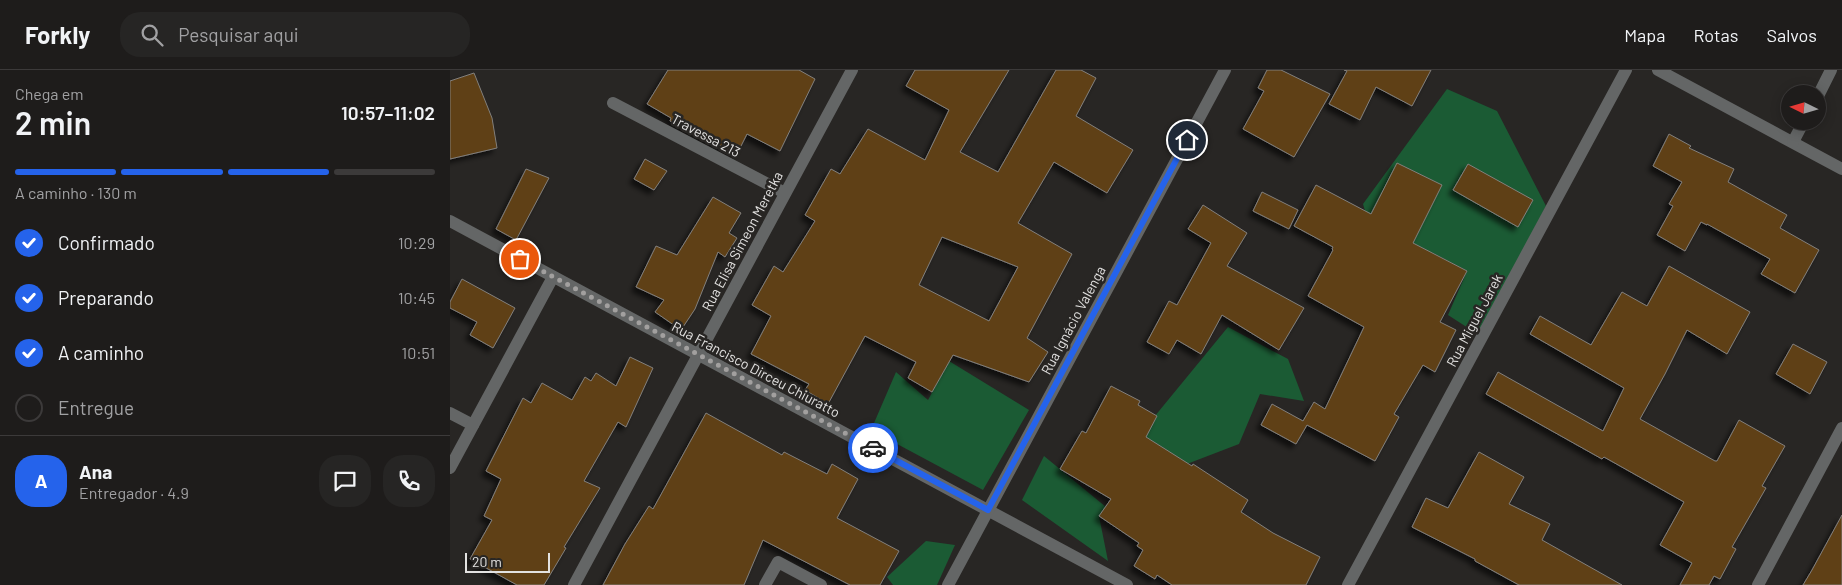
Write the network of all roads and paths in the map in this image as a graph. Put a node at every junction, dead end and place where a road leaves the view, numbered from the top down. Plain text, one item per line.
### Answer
1 (852, 70) edge
2 (1225, 70) edge
3 (1626, 70) edge
4 (1658, 70) edge
5 (1831, 70) edge
6 (1824, 85) edge
7 (613, 103) dead end
8 (1799, 130) edge
9 (1792, 142) junction
10 (1842, 168) edge
11 (785, 194) junction
12 (450, 221) edge
13 (553, 277) junction
14 (698, 355) junction
15 (450, 412) edge
16 (473, 425) junction
17 (1842, 428) edge
18 (450, 468) edge
19 (988, 510) junction
20 (574, 585) edge
21 (765, 585) edge
22 (820, 585) edge
23 (948, 585) edge
24 (1128, 585) edge
25 (1348, 585) edge
26 (1758, 585) edge

1 - 11 street, Rua Elisa Simeon Meretka
2 - 19 street, Rua Ignácio Valenga
3 - 25 street, Rua Miguel Jarek
4 - 9 street
5 - 6 street
7 - 11 street, Travessa 213
8 - 9 street
9 - 10 street
11 - 14 street, Rua Elisa Simeon Meretka
12 - 13 street, Rua Francisco Dirceu Chiuratto
13 - 14 street, Rua Francisco Dirceu Chiuratto
13 - 16 street
14 - 19 street, Rua Francisco Dirceu Chiuratto
14 - 20 street, Rua Elisa Simeon Meretka
15 - 16 street
16 - 18 street
17 - 26 street
19 - 23 street, Rua Ignácio Valenga
19 - 24 street, Rua Francisco Dirceu Chiuratto
21 - 22 street

